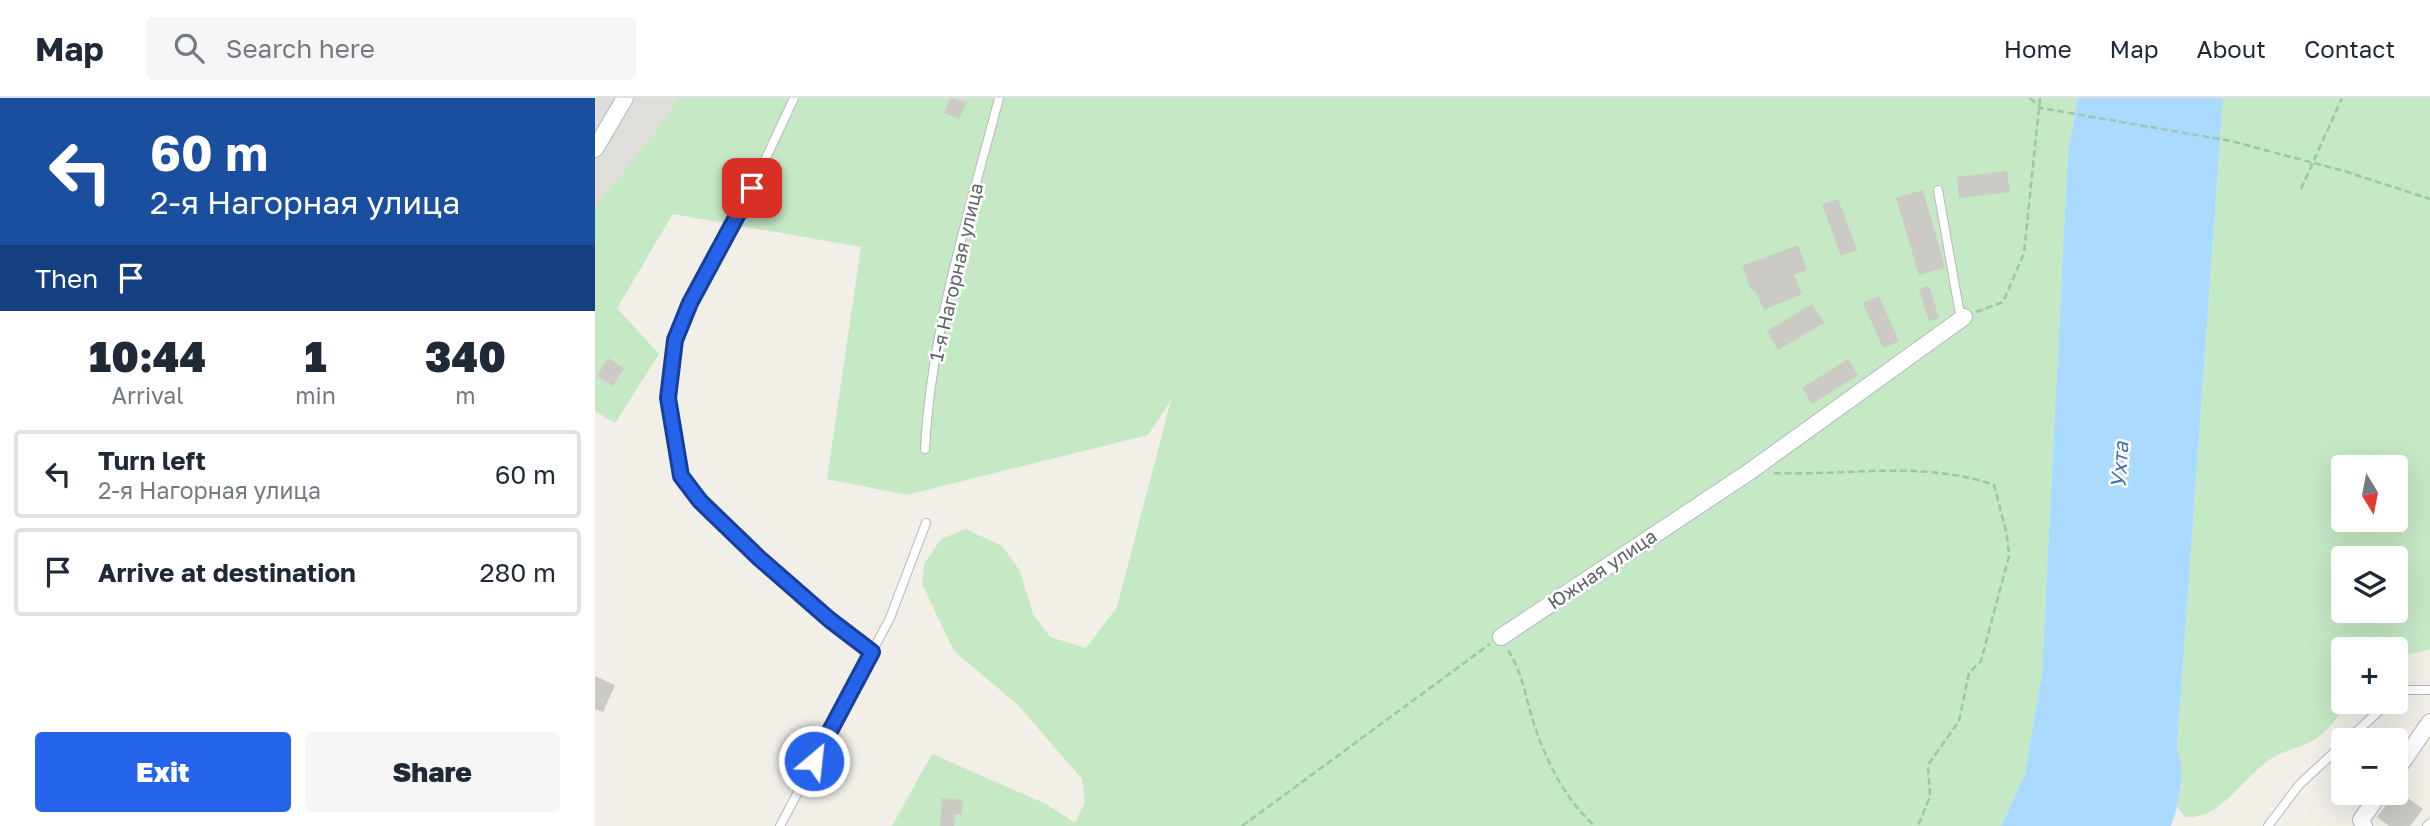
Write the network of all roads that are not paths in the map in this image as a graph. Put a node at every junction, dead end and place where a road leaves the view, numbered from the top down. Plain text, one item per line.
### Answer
1 (625, 98) edge
2 (794, 98) edge
3 (999, 98) edge
4 (595, 149) edge
5 (1938, 190) dead end
6 (1964, 317) joint
7 (925, 449) dead end
8 (926, 523) dead end
9 (1501, 637) road end
10 (872, 652) junction
11 (2408, 690) edge
12 (2430, 690) edge
13 (2376, 714) edge
14 (2430, 722) edge
15 (2360, 728) edge
16 (2408, 754) edge
17 (2331, 755) edge
18 (2372, 805) edge
19 (780, 826) edge
20 (2268, 826) edge
21 (2364, 826) edge

1 - 4 street
2 - 10 lane
3 - 7 lane, 1-я Нагорная улица
5 - 6 lane
6 - 9 street, Южная улица
8 - 10 lane
10 - 19 lane
11 - 12 lane
13 - 15 lane
14 - 16 street
17 - 20 lane
18 - 21 street

